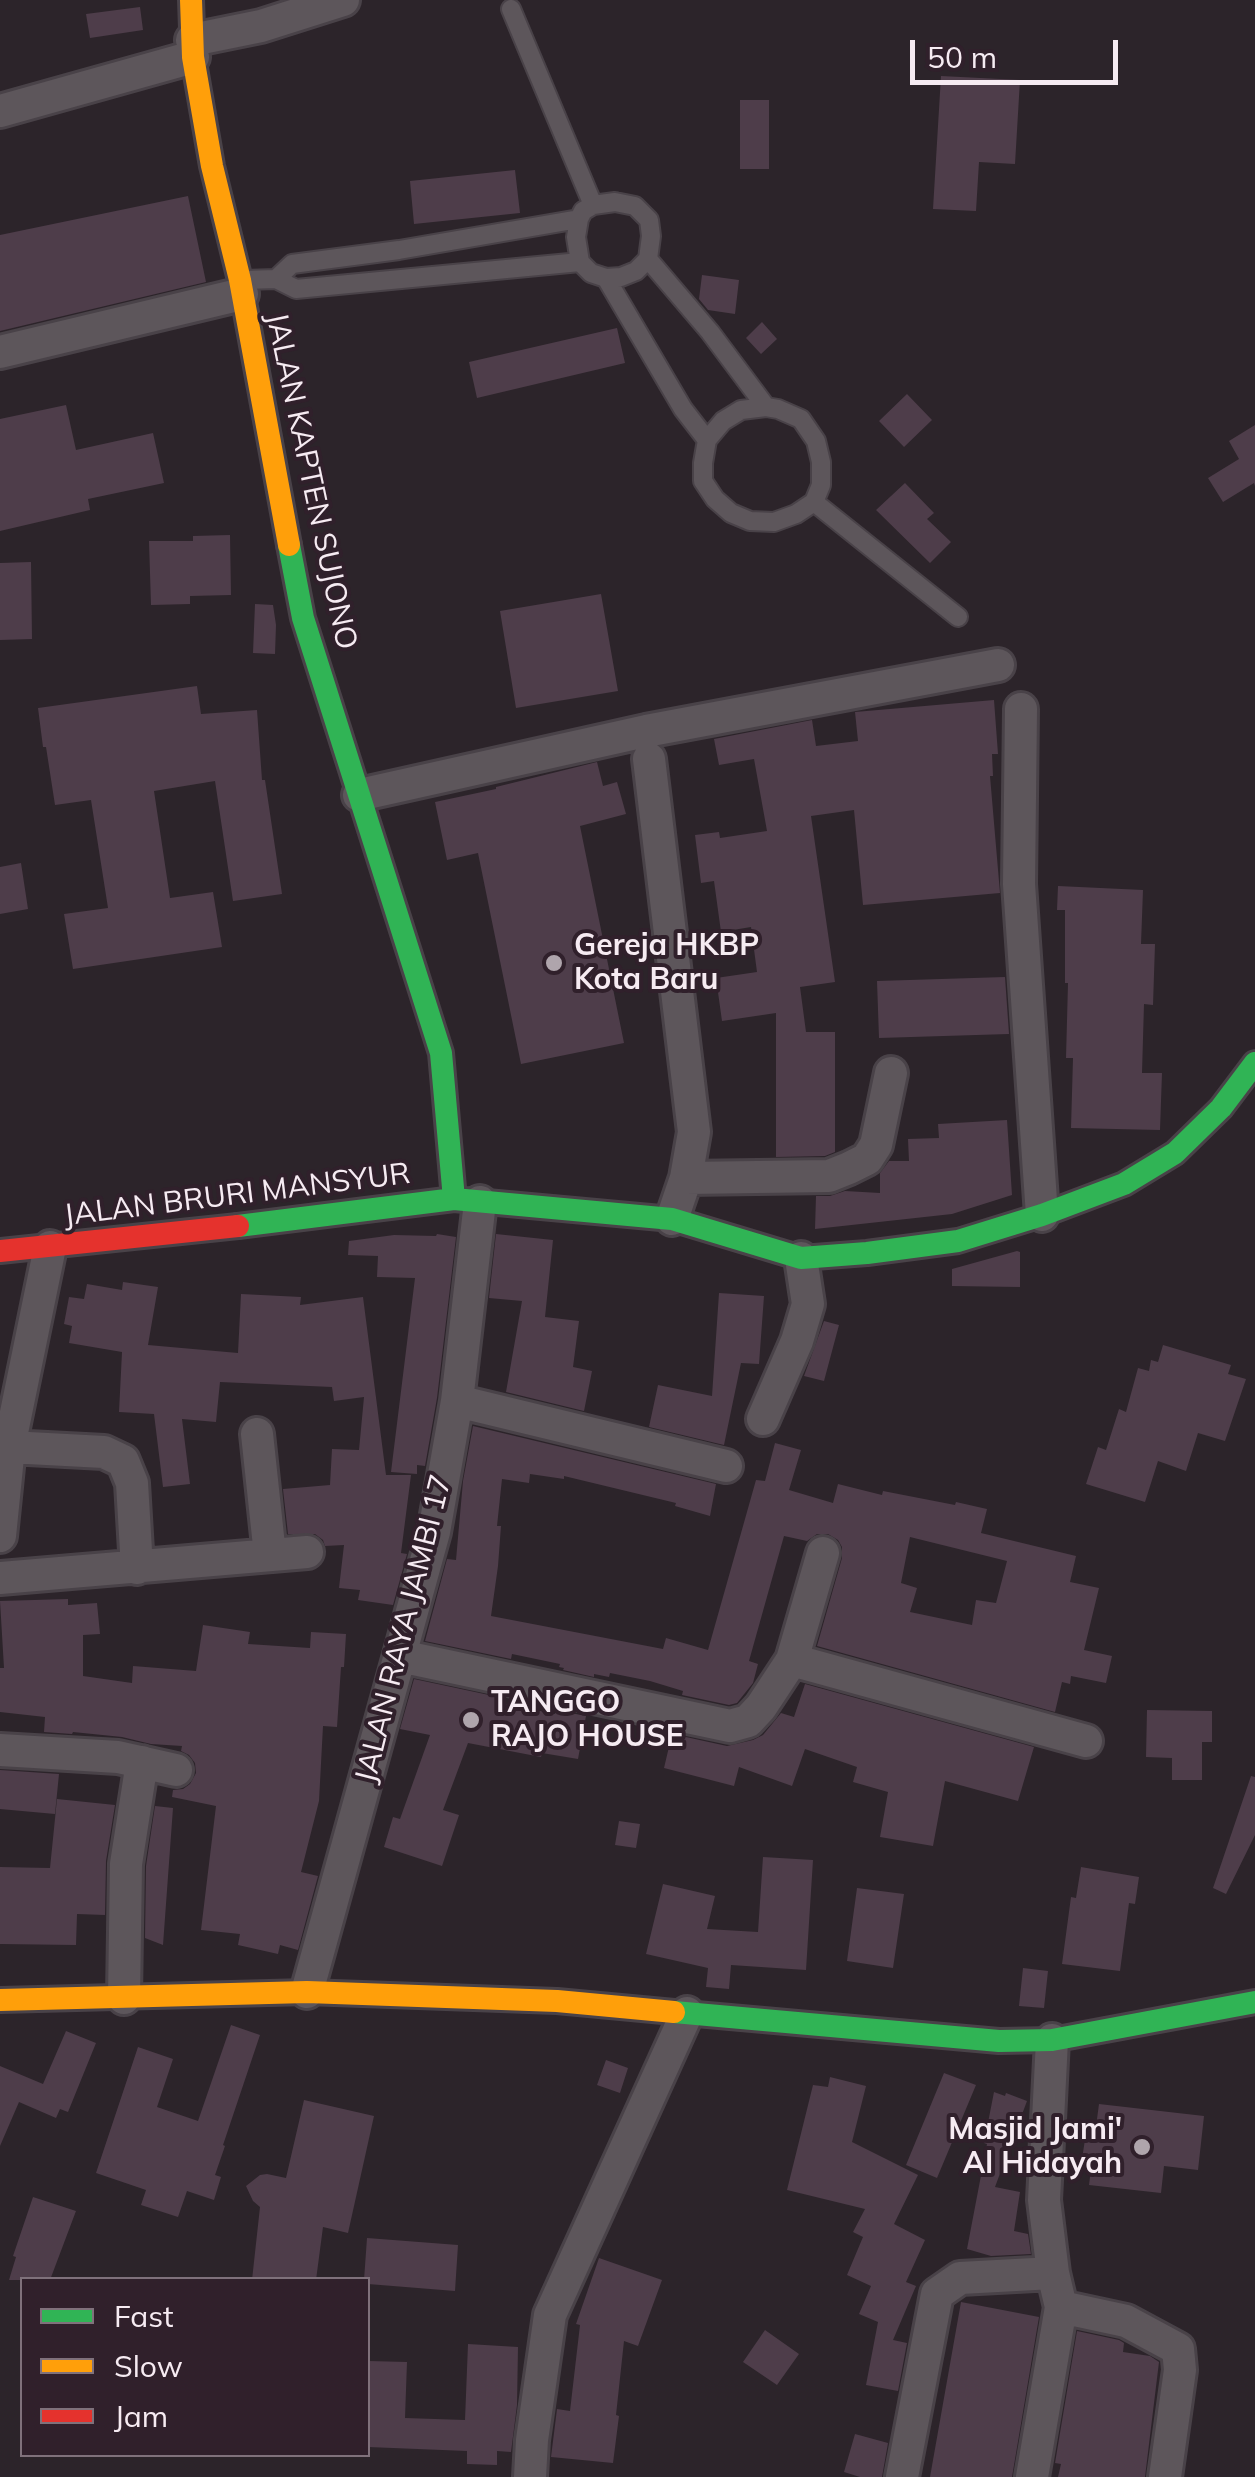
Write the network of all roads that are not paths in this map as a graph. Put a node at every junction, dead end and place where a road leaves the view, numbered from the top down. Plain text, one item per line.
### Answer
1 (191, 0) edge
2 (344, 0) edge
3 (511, 8) dead end
4 (193, 48) junction
5 (0, 110) edge
6 (593, 205) junction
7 (579, 219) junction
8 (400, 250) junction
9 (648, 260) junction
10 (580, 262) junction
11 (404, 277) junction
12 (606, 278) junction
13 (276, 279) junction
14 (241, 287) junction
15 (0, 352) edge
16 (766, 407) junction
17 (706, 440) junction
18 (814, 502) junction
19 (958, 617) dead end
20 (998, 666) dead end
21 (1021, 709) dead end
22 (649, 760) dead end
23 (359, 795) junction
24 (1255, 1063) edge
25 (890, 1073) dead end
26 (686, 1178) junction
27 (467, 1201) junction
28 (1042, 1215) junction
29 (672, 1219) junction
30 (50, 1247) junction
31 (0, 1250) edge
32 (801, 1258) junction
33 (457, 1401) junction
34 (763, 1418) dead end
35 (257, 1434) dead end
36 (9, 1447) junction
37 (726, 1466) dead end
38 (0, 1536) edge
39 (307, 1552) dead end
40 (823, 1553) dead end
41 (270, 1555) junction
42 (137, 1568) junction
43 (0, 1578) edge
44 (400, 1656) junction
45 (792, 1660) junction
46 (1086, 1741) dead end
47 (0, 1750) edge
48 (142, 1762) junction
49 (176, 1770) dead end
50 (307, 1992) junction
51 (124, 1998) junction
52 (0, 2000) edge
53 (1255, 2002) edge
54 (687, 2013) junction
55 (1052, 2040) junction
56 (1053, 2273) junction
57 (1062, 2307) junction
58 (530, 2477) edge
59 (902, 2477) edge
60 (1032, 2477) edge
61 (1164, 2477) edge

1 - 4 street, JALAN KAPTEN SUJONO
2 - 4 street
3 - 6 lane
4 - 5 street
4 - 14 street, JALAN KAPTEN SUJONO
6 - 7 lane
6 - 9 lane
7 - 8 lane
7 - 10 lane
8 - 11 lane
8 - 13 lane
9 - 12 lane
9 - 16 lane
10 - 11 lane
10 - 12 lane
11 - 13 lane
12 - 17 lane
13 - 14 lane
14 - 15 street
14 - 23 street, JALAN KAPTEN SUJONO
16 - 17 lane
16 - 18 lane
17 - 18 lane
18 - 19 lane
20 - 23 street
21 - 28 street
22 - 26 street
23 - 27 street, JALAN KAPTEN SUJONO
24 - 28 street
25 - 26 street
26 - 29 street
27 - 29 street, JALAN BRURI MANSYUR
27 - 30 street, JALAN BRURI MANSYUR
27 - 33 street, JALAN RAYA JAMBI 17
28 - 32 street
29 - 32 street, JALAN BRURI MANSYUR
30 - 31 street, JALAN BRURI MANSYUR
30 - 36 street
32 - 34 street
33 - 37 street
33 - 44 street, JALAN RAYA JAMBI 17
35 - 41 street
36 - 38 street
36 - 42 street
39 - 41 street
40 - 45 street
41 - 42 street
42 - 43 street
44 - 45 street
44 - 50 street, JALAN RAYA JAMBI 17
45 - 46 street
47 - 48 street
48 - 49 street
48 - 51 street
50 - 51 street
50 - 54 street
51 - 52 street
53 - 55 street
54 - 55 street
54 - 58 street
55 - 56 street
56 - 57 street
56 - 59 street
57 - 60 street
57 - 61 street

